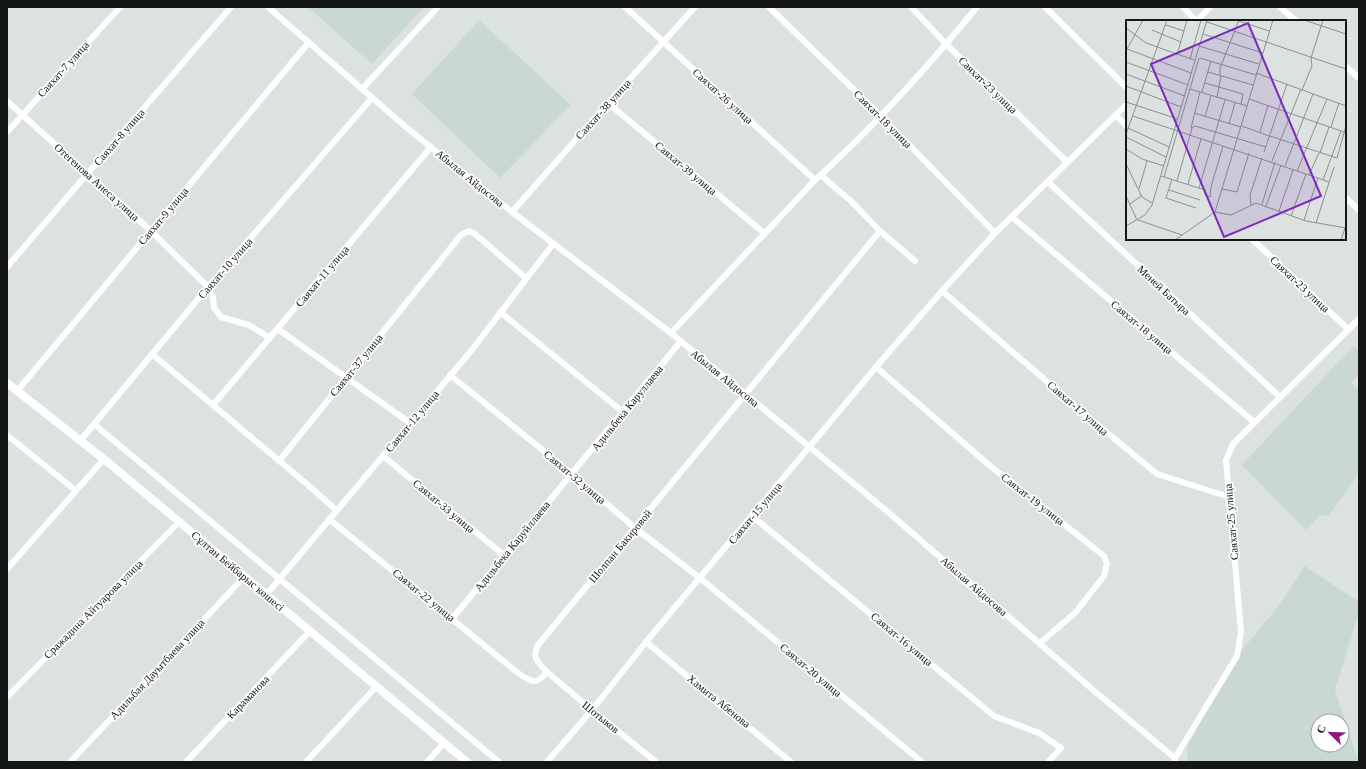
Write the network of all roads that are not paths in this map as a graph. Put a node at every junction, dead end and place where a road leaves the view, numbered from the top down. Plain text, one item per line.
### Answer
1 (120, 7) edge
2 (231, 7) edge
3 (268, 7) edge
4 (438, 7) edge
5 (625, 7) edge
6 (695, 7) edge
7 (769, 7) edge
8 (911, 7) edge
9 (977, 7) edge
10 (1045, 7) edge
11 (1183, 7) edge
12 (1210, 7) edge
13 (1280, 7) edge
14 (1196, 20) edge
15 (1198, 20) edge
16 (1295, 20) edge
17 (309, 42) junction
18 (663, 42) junction
19 (946, 44) junction
20 (1346, 67) edge
21 (1359, 78) edge
22 (1126, 87) edge
23 (362, 89) junction
24 (372, 98) junction
25 (7, 101) edge
26 (608, 103) junction
27 (1126, 105) edge
28 (22, 114) junction
29 (881, 116) junction
30 (1116, 116) junction
31 (1126, 125) edge
32 (7, 132) edge
33 (431, 147) junction
34 (1067, 162) junction
35 (88, 174) junction
36 (821, 174) junction
37 (816, 180) junction
38 (1048, 182) junction
39 (1346, 198) edge
40 (1359, 210) edge
41 (512, 212) junction
42 (1012, 217) junction
43 (150, 230) junction
44 (880, 231) junction
45 (764, 233) junction
46 (996, 233) junction
47 (1253, 240) edge
48 (553, 244) junction
49 (915, 261) dead end
50 (7, 267) edge
51 (526, 278) junction
52 (208, 287) junction
53 (942, 291) junction
54 (500, 312) junction
55 (1359, 318) edge
56 (278, 329) junction
57 (1348, 329) junction
58 (671, 333) junction
59 (270, 338) junction
60 (681, 341) junction
61 (152, 354) junction
62 (876, 367) junction
63 (450, 375) junction
64 (346, 377) junction
65 (7, 383) edge
66 (17, 391) junction
67 (745, 395) junction
68 (1280, 397) junction
69 (213, 405) junction
70 (623, 412) junction
71 (1254, 422) junction
72 (410, 423) junction
73 (94, 424) junction
74 (7, 435) edge
75 (80, 441) junction
76 (810, 447) junction
77 (383, 456) junction
78 (104, 459) junction
79 (279, 461) junction
80 (572, 474) junction
81 (75, 490) junction
82 (1229, 497) junction
83 (336, 510) junction
84 (752, 516) junction
85 (329, 519) junction
86 (179, 522) junction
87 (634, 528) junction
88 (505, 556) junction
89 (8, 566) edge
90 (244, 576) junction
91 (700, 578) junction
92 (280, 579) junction
93 (266, 595) junction
94 (452, 619) junction
95 (310, 631) junction
96 (646, 642) junction
97 (1040, 643) junction
98 (547, 672) junction
99 (376, 687) junction
100 (7, 697) edge
101 (592, 710) junction
102 (444, 743) junction
103 (1175, 760) edge
104 (70, 762) edge
105 (186, 762) edge
106 (306, 762) edge
107 (427, 762) edge
108 (467, 762) edge
109 (500, 762) edge
110 (546, 762) edge
111 (656, 762) edge
112 (791, 762) edge
113 (922, 762) edge
114 (1048, 762) edge

1 - 28 street, Саяхат-7 улица
2 - 35 street, Саяхат-8 улица
3 - 17 street, Абылая Айдосова
4 - 23 street
5 - 18 street, Саяхат-26 улица
6 - 18 street, Саяхат-38 улица
7 - 29 street, Саяхат-18 улица
8 - 19 street, Саяхат-23 улица
9 - 19 street
10 - 22 street
11 - 14 street
12 - 15 street
13 - 16 street
17 - 23 street, Абылая Айдосова
17 - 43 street, Саяхат-9 улица
18 - 26 street, Саяхат-38 улица
18 - 37 street, Саяхат-26 улица
19 - 29 street
19 - 34 street, Саяхат-23 улица
20 - 21 street
23 - 24 street, Абылая Айдосова
24 - 33 street, Абылая Айдосова
24 - 52 street, Саяхат-10 улица
25 - 28 street, Отегенова Анеса улица
26 - 41 street, Саяхат-38 улица
26 - 45 street, Саяхат-39 улица
27 - 30 street, Саяхат-15 улица
28 - 32 street, Саяхат-7 улица
28 - 35 street, Отегенова Анеса улица
29 - 36 street
29 - 46 street, Саяхат-18 улица
30 - 31 street
30 - 34 street, Саяхат-15 улица
33 - 41 street, Абылая Айдосова
33 - 56 street, Саяхат-11 улица
34 - 38 street, Саяхат-15 улица
35 - 43 street, Отегенова Анеса улица
35 - 50 street, Саяхат-8 улица
36 - 37 street
36 - 44 street
37 - 45 street
38 - 42 street, Саяхат-15 улица
38 - 68 street, Меней Батыра
39 - 40 street
41 - 48 street, Абылая Айдосова
42 - 46 street, Саяхат-15 улица
42 - 71 street, Саяхат-18 улица
43 - 52 street, Отегенова Анеса улица
43 - 66 street, Саяхат-9 улица
44 - 49 street
44 - 67 street, Шолпан Бакировой
45 - 58 street
46 - 53 street, Саяхат-15 улица
47 - 57 street, Саяхат-23 улица
48 - 51 street, Саяхат-12 улица
48 - 58 street, Абылая Айдосова
51 - 54 street, Саяхат-12 улица
51 - 64 street, Саяхат-37 улица
52 - 59 street, Отегенова Анеса улица
52 - 61 street, Саяхат-10 улица
53 - 62 street, Саяхат-15 улица
53 - 82 street, Саяхат-17 улица
54 - 63 street, Саяхат-12 улица
54 - 70 street
55 - 57 street, Саяхат-25 улица
56 - 59 street, Саяхат-11 улица
56 - 64 street
57 - 68 street, Саяхат-25 улица
58 - 60 street, Абылая Айдосова
59 - 69 street, Саяхат-11 улица
60 - 67 street, Абылая Айдосова
60 - 70 street, Адильбека Каруллаева
61 - 69 street
61 - 73 street, Саяхат-10 улица
62 - 76 street, Саяхат-15 улица
62 - 97 street, Саяхат-19 улица
63 - 72 street, Саяхат-12 улица
63 - 80 street, Саяхат-32 улица
64 - 72 street
64 - 79 street, Саяхат-37 улица
65 - 66 main road, Сұлтан Бейбарыс көшесі
66 - 75 main road, Сұлтан Бейбарыс көшесі
67 - 76 street, Абылая Айдосова
67 - 87 street, Шолпан Бакировой
68 - 71 street, Саяхат-25 улица
69 - 79 street
70 - 80 street, Адильбека Каруллаева
71 - 82 street, Саяхат-25 улица
72 - 77 street, Саяхат-12 улица
73 - 75 street, Саяхат-10 улица
73 - 92 street
74 - 81 street
75 - 78 main road, Сұлтан Бейбарыс көшесі
76 - 84 street, Саяхат-15 улица
76 - 97 street, Абылая Айдосова
77 - 83 street, Саяхат-12 улица
77 - 88 street, Саяхат-33 улица
78 - 81 street
78 - 86 main road, Сұлтан Бейбарыс көшесі
79 - 83 street
80 - 87 street, Саяхат-32 улица
80 - 88 street, Адильбека Каруйллаева
81 - 89 street
82 - 103 street, Саяхат-25 улица
83 - 85 street, Саяхат-12 улица
84 - 91 street, Саяхат-15 улица
84 - 114 street, Саяхат-16 улица
85 - 92 street, Саяхат-12 улица
85 - 94 street, Саяхат-22 улица
86 - 90 main road, Сұлтан Бейбарыс көшесі
86 - 100 street, Сражадина Айтуарова улица
87 - 91 street, Саяхат-32 улица
87 - 98 street, Шолпан Бакировой
88 - 94 street, Адильбека Каруйллаева
90 - 93 main road, Сұлтан Бейбарыс көшесі
90 - 104 street, Адильбая Дауытбаева улица
91 - 96 street, Саяхат-15 улица
91 - 113 street, Саяхат-20 улица
92 - 93 street, Саяхат-12 улица
92 - 109 street
93 - 95 main road, Сұлтан Бейбарыс көшесі
94 - 98 street, Саяхат-22 улица
95 - 99 main road, Сұлтан Бейбарыс көшесі
95 - 105 street, Караманова
96 - 101 street, Саяхат-15 улица
96 - 112 street, Хамита Абенова
97 - 103 street, Абылая Айдосова
98 - 101 street, Шотыков
99 - 102 main road, Сұлтан Бейбарыс көшесі
99 - 106 street
101 - 110 street, Саяхат-15 улица
101 - 111 street, Шотыков
102 - 107 street
102 - 108 main road, Сұлтан Бейбарыс көшесі

